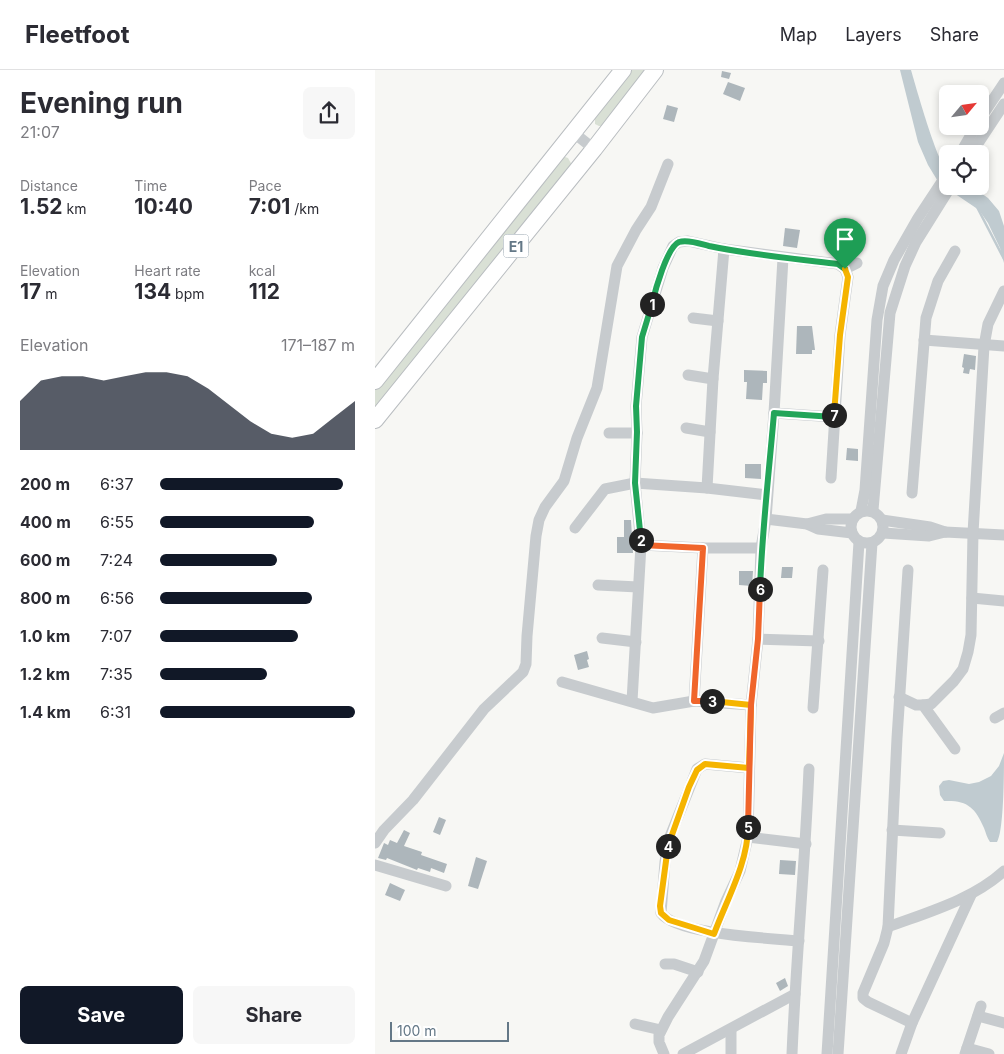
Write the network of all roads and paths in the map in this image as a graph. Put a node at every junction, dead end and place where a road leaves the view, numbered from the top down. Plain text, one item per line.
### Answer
1 (623, 70) edge
2 (655, 70) edge
3 (1004, 83) edge
4 (1004, 104) edge
5 (989, 106) edge
6 (574, 133) junction
7 (977, 145) edge
8 (594, 149) junction
9 (668, 164) dead end
10 (942, 195) edge
11 (724, 249) junction
12 (955, 251) dead end
13 (783, 258) junction
14 (857, 263) dead end
15 (845, 269) junction
16 (1004, 291) edge
17 (693, 318) dead end
18 (718, 321) junction
19 (924, 340) junction
20 (985, 346) junction
21 (1004, 346) edge
22 (688, 375) dead end
23 (713, 379) junction
24 (375, 381) edge
25 (774, 413) junction
26 (834, 417) junction
27 (375, 420) edge
28 (686, 428) dead end
29 (637, 432) junction
30 (710, 432) junction
31 (609, 433) dead end
32 (831, 478) dead end
33 (635, 483) junction
34 (707, 488) junction
35 (912, 493) dead end
36 (767, 495) junction
37 (862, 513) junction
38 (766, 519) junction
39 (882, 520) junction
40 (807, 524) junction
41 (575, 528) dead end
42 (945, 532) junction
43 (883, 533) junction
44 (973, 533) junction
45 (1004, 535) edge
46 (855, 538) junction
47 (872, 543) junction
48 (641, 545) junction
49 (703, 548) junction
50 (761, 548) junction
51 (823, 570) dead end
52 (908, 570) dead end
53 (598, 585) dead end
54 (638, 587) junction
55 (972, 598) junction
56 (1004, 601) edge
57 (603, 638) dead end
58 (758, 639) junction
59 (819, 641) junction
60 (636, 642) junction
61 (562, 682) dead end
62 (899, 697) junction
63 (632, 701) junction
64 (694, 701) junction
65 (751, 705) junction
66 (923, 705) junction
67 (813, 708) dead end
68 (955, 749) dead end
69 (749, 768) junction
70 (809, 769) dead end
71 (892, 830) junction
72 (940, 833) dead end
73 (748, 837) junction
74 (375, 843) edge
75 (806, 844) junction
76 (375, 865) edge
77 (1004, 871) edge
78 (446, 886) dead end
79 (971, 895) junction
80 (888, 927) junction
81 (714, 934) junction
82 (799, 941) junction
83 (665, 964) dead end
84 (698, 972) junction
85 (795, 994) junction
86 (912, 1023) junction
87 (1004, 1023) edge
88 (635, 1024) dead end
89 (731, 1029) junction
90 (661, 1030) junction
91 (966, 1051) edge
92 (664, 1054) edge
93 (683, 1054) edge
94 (731, 1054) edge
95 (792, 1054) edge
96 (827, 1054) edge
97 (838, 1054) edge
98 (901, 1054) edge
99 (989, 1054) edge

1 - 6 highway, E1
2 - 8 highway, E1
3 - 5 street
4 - 7 street
6 - 8 street
6 - 24 highway, E1
8 - 27 highway, E1
9 - 74 street
10 - 37 street
11 - 13 street
11 - 18 street
11 - 29 street
12 - 19 street
13 - 15 street
13 - 25 street
14 - 15 street
15 - 26 street
16 - 20 street
17 - 18 street
18 - 23 street
19 - 20 street
19 - 35 street
20 - 21 street
20 - 44 street
22 - 23 street
23 - 30 street
25 - 26 street
25 - 36 street
26 - 32 street
28 - 30 street
29 - 31 street
29 - 33 street
30 - 34 street
33 - 34 street
33 - 41 street
33 - 48 street
34 - 36 street
36 - 38 street
37 - 39 street
37 - 40 street
37 - 46 street
38 - 40 street
38 - 50 street
39 - 42 street
39 - 43 street
40 - 46 street
42 - 43 street
42 - 44 street
43 - 47 street
44 - 45 street
44 - 55 street
46 - 47 street
46 - 96 street
47 - 97 street
48 - 49 street
48 - 54 street
49 - 50 street
49 - 64 street
50 - 58 street
51 - 59 street
52 - 62 street
53 - 54 street
54 - 60 street
55 - 56 street
55 - 66 street
57 - 60 street
58 - 59 street
58 - 65 street
59 - 67 street
60 - 63 street
61 - 63 street
62 - 66 street
62 - 71 street
63 - 64 street
64 - 65 street
65 - 69 street
66 - 68 street
69 - 73 street
69 - 81 street
70 - 75 street
71 - 72 street
71 - 80 street
73 - 75 street
73 - 81 street
75 - 82 street
76 - 78 street
77 - 79 street
79 - 80 street
79 - 86 street
80 - 86 street
81 - 82 street
81 - 84 street
82 - 85 street
83 - 84 street
84 - 90 street
85 - 89 street
85 - 95 street
86 - 98 street
87 - 91 street
88 - 90 street
89 - 93 street
89 - 94 street
90 - 92 street
91 - 99 street

